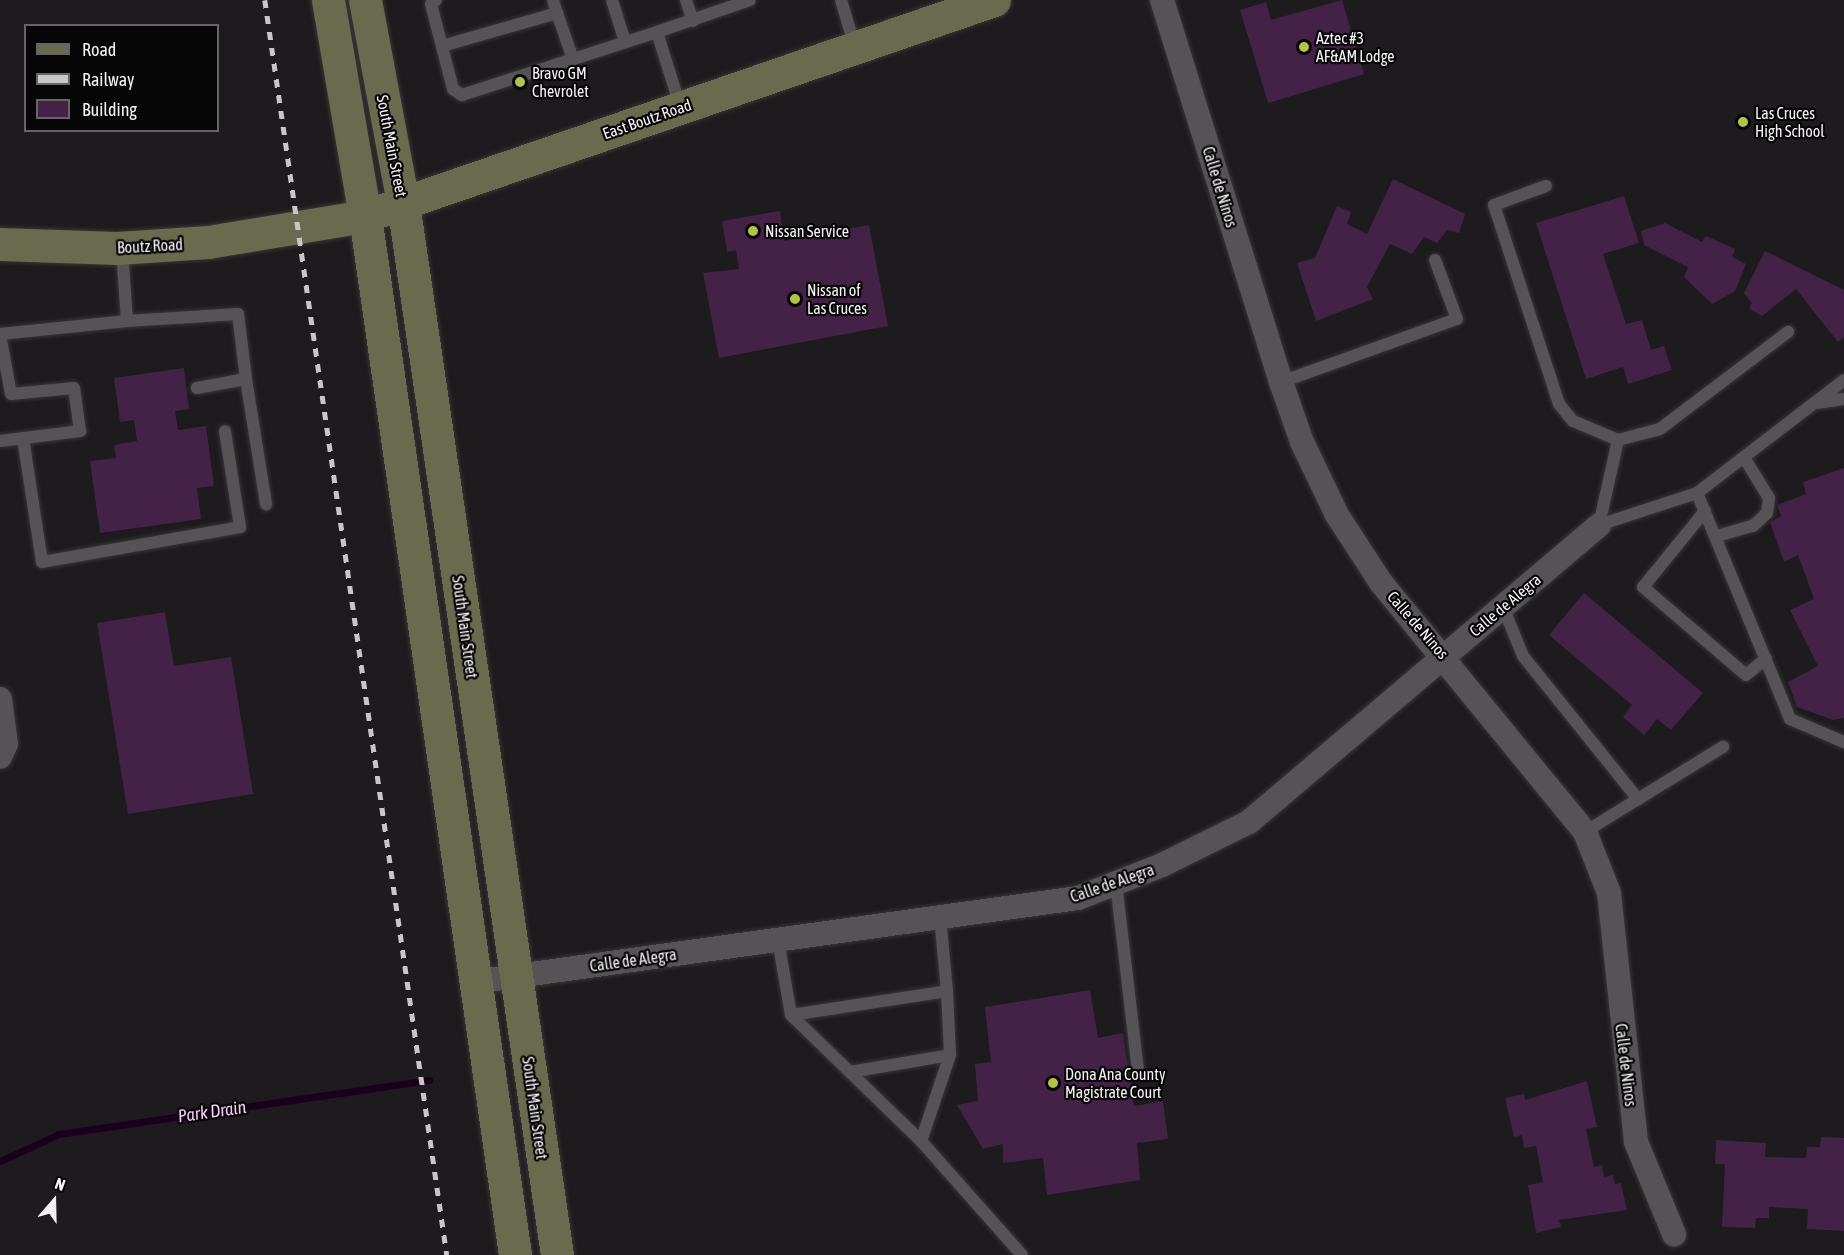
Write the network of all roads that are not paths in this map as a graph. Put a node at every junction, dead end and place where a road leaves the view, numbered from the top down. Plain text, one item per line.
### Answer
1 (328, 0) edge
2 (365, 0) edge
3 (436, 0) edge
4 (554, 0) edge
5 (612, 0) edge
6 (686, 0) edge
7 (750, 0) edge
8 (841, 0) edge
9 (1162, 0) edge
10 (981, 2) edge
11 (557, 13) junction
12 (693, 21) junction
13 (657, 32) junction
14 (625, 42) junction
15 (442, 46) junction
16 (855, 47) junction
17 (573, 59) junction
18 (681, 107) junction
19 (1546, 186) dead end
20 (403, 202) junction
21 (365, 216) junction
22 (298, 229) joint
23 (0, 244) edge
24 (122, 248) junction
25 (1435, 260) dead end
26 (127, 321) junction
27 (1788, 332) dead end
28 (246, 379) junction
29 (1844, 380) edge
30 (1281, 381) junction
31 (197, 388) dead end
32 (1844, 399) edge
33 (1816, 403) junction
34 (225, 431) dead end
35 (23, 438) junction
36 (1618, 440) junction
37 (0, 441) edge
38 (1745, 459) junction
39 (1697, 493) junction
40 (266, 504) dead end
41 (1706, 511) junction
42 (1599, 525) junction
43 (1717, 536) junction
44 (1503, 607) junction
45 (1444, 656) junction
46 (1766, 658) junction
47 (0, 699) edge
48 (1844, 742) edge
49 (1723, 747) dead end
50 (0, 757) edge
51 (1638, 800) junction
52 (1585, 832) junction
53 (1116, 883) junction
54 (940, 917) junction
55 (778, 940) junction
56 (515, 976) junction
57 (474, 982) junction
58 (947, 991) junction
59 (791, 1015) junction
60 (950, 1055) junction
61 (1138, 1069) dead end
62 (850, 1072) junction
63 (921, 1141) junction
64 (1674, 1234) dead end
65 (515, 1255) edge
66 (557, 1255) edge
67 (1022, 1255) edge

1 - 21 main road
2 - 20 main road, South Main Street
3 - 15 lane
4 - 11 lane
5 - 14 lane
6 - 12 lane
7 - 12 lane
8 - 16 lane
9 - 30 street, Calle de Ninos
10 - 16 main road, East Boutz Road
11 - 15 lane
11 - 17 lane
12 - 13 lane
13 - 14 lane
13 - 18 lane
14 - 17 lane
15 - 17 lane
16 - 18 main road, East Boutz Road
18 - 20 main road, East Boutz Road
19 - 36 lane
20 - 21 main road, East Boutz Road
20 - 56 main road, South Main Street
21 - 22 main road, East Boutz Road
21 - 57 main road
22 - 24 main road, Boutz Road
23 - 24 main road, Boutz Road
24 - 26 lane
25 - 30 lane
26 - 28 lane
26 - 35 lane
27 - 36 lane
28 - 31 lane
28 - 40 lane
29 - 33 lane
30 - 45 street, Calle de Ninos
32 - 33 lane
33 - 38 lane
34 - 35 lane
35 - 37 lane
36 - 42 lane
38 - 39 lane
38 - 43 lane
39 - 41 lane
39 - 42 lane
41 - 43 lane
41 - 46 lane
42 - 44 street, Calle de Alegra
43 - 46 lane
44 - 45 street, Calle de Alegra
44 - 51 lane
45 - 52 street, Calle de Ninos
45 - 53 street, Calle de Alegra
46 - 48 lane
47 - 50 street
49 - 51 lane
51 - 52 lane
52 - 64 street, Calle de Ninos
53 - 54 street, Calle de Alegra
53 - 61 lane
54 - 55 street, Calle de Alegra
54 - 58 lane
55 - 56 street, Calle de Alegra
55 - 59 lane
56 - 57 street, Calle de Alegra
56 - 66 main road, South Main Street
57 - 65 main road
58 - 59 lane
58 - 60 lane
59 - 62 lane
60 - 62 lane
60 - 63 lane
62 - 63 lane
63 - 67 lane

